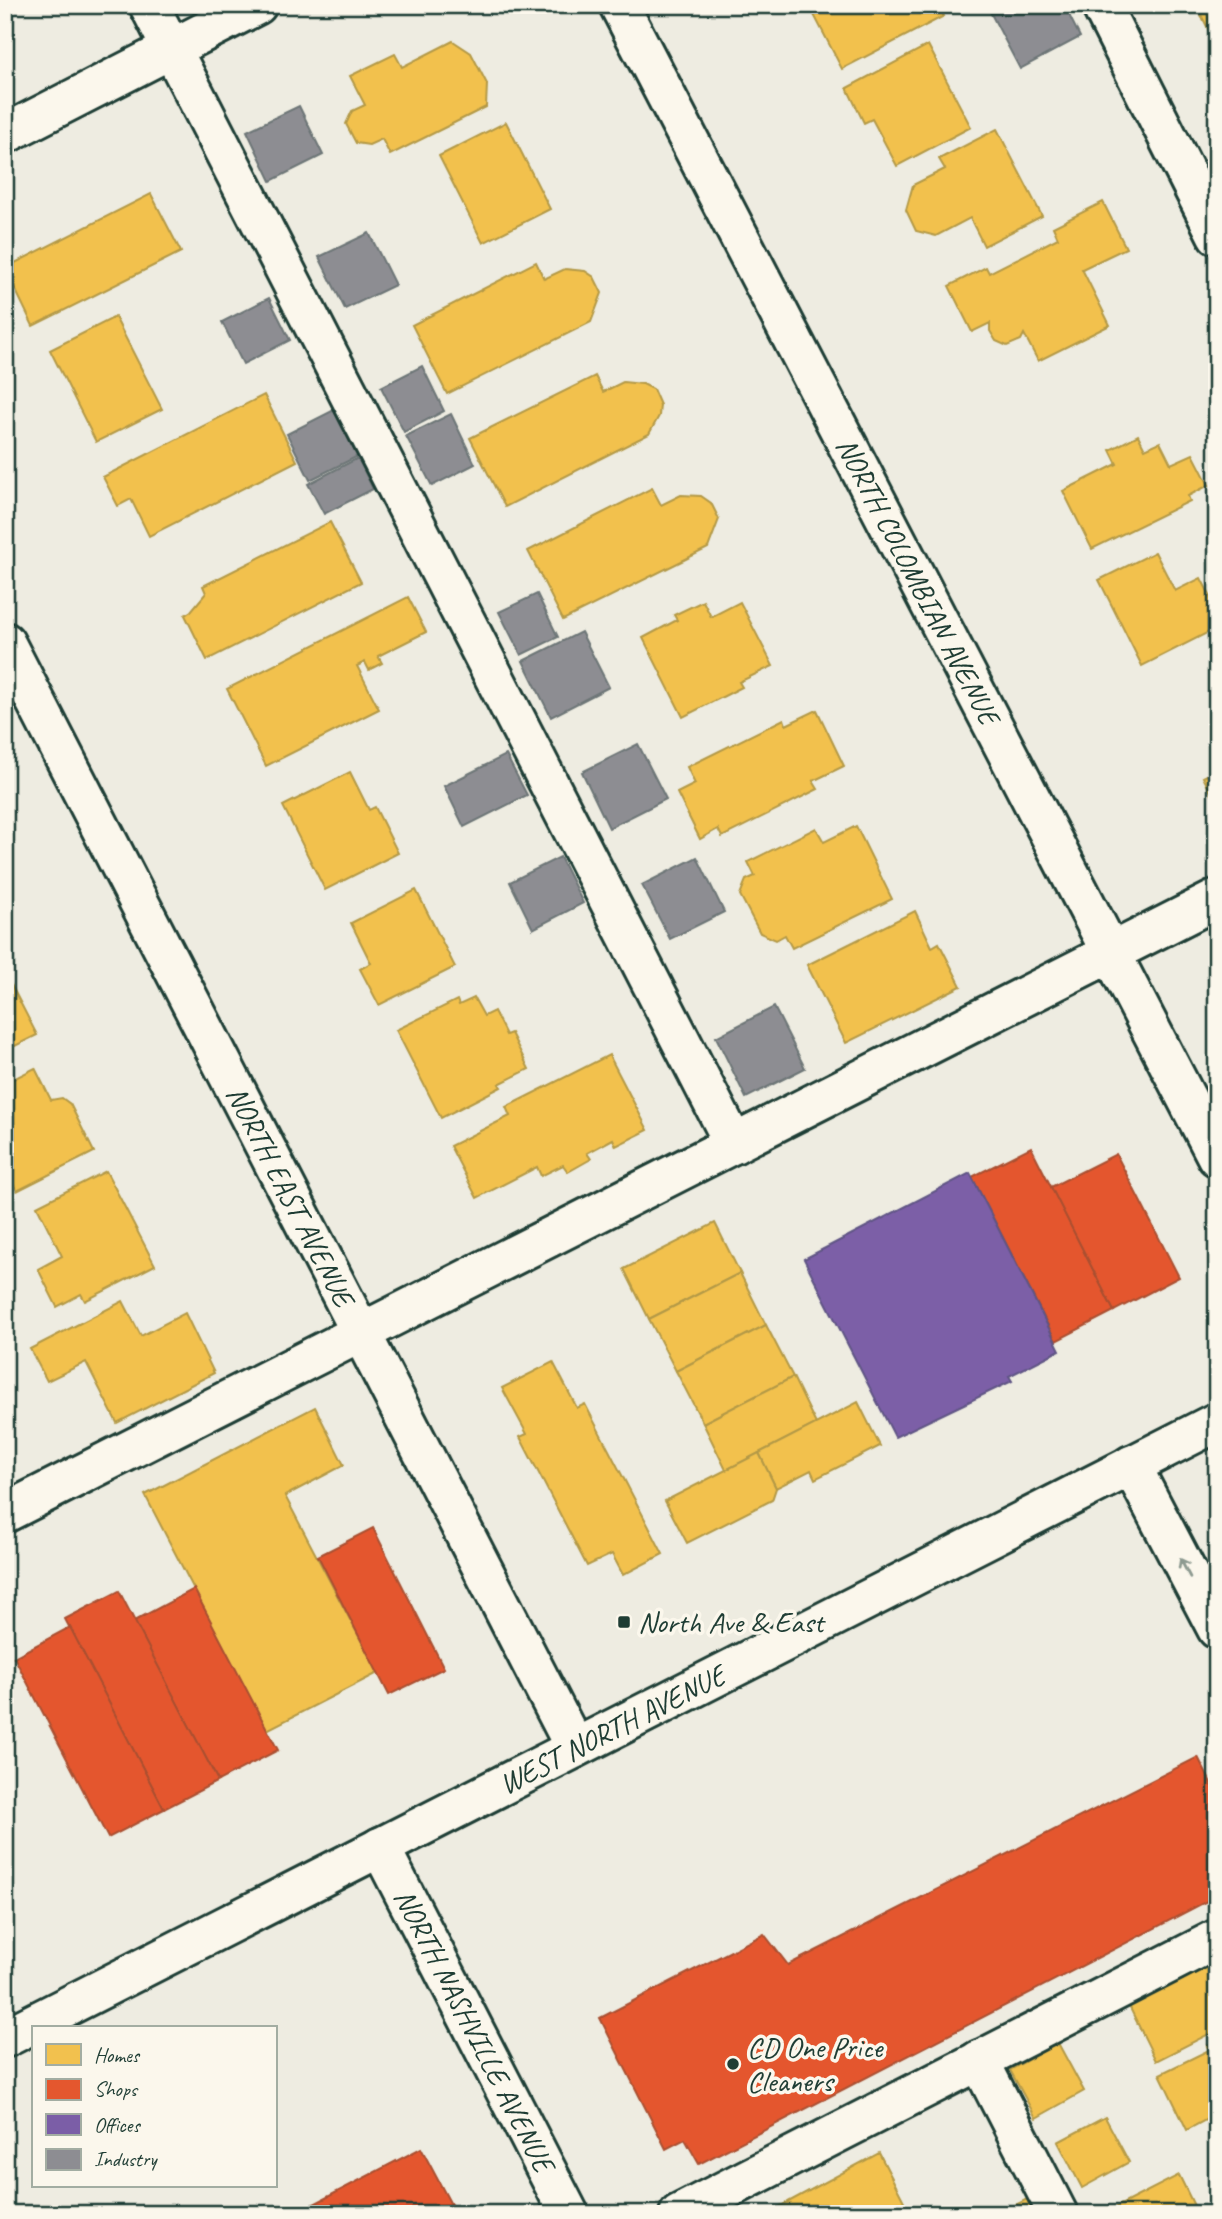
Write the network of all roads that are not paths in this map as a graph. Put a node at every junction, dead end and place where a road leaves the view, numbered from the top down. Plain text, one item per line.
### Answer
1 (149, 5) edge
2 (257, 5) edge
3 (619, 5) edge
4 (1101, 5) edge
5 (171, 49) junction
6 (5, 134) edge
7 (1217, 235) edge
8 (5, 642) edge
9 (1217, 899) edge
10 (1110, 954) junction
11 (734, 1144) junction
12 (1217, 1157) edge
13 (361, 1333) junction
14 (1217, 1422) edge
15 (1131, 1465) junction
16 (5, 1513) edge
17 (1217, 1629) edge
18 (575, 1748) junction
19 (380, 1847) junction
20 (1217, 1939) edge
21 (5, 2038) edge
22 (979, 2060) junction
23 (569, 2214) edge
24 (679, 2214) edge
25 (1058, 2214) edge

1 - 5 street
2 - 5 street
3 - 10 street, NORTH COLOMBIAN AVENUE
4 - 7 street
5 - 6 street
5 - 11 street
8 - 13 street, NORTH EAST AVENUE
9 - 10 street
10 - 11 street
10 - 12 street, NORTH COLOMBIAN AVENUE
11 - 13 street
13 - 16 street
13 - 18 street, NORTH EAST AVENUE
14 - 15 street, WEST NORTH AVENUE
17 -> 15 street
15 - 18 street, WEST NORTH AVENUE
18 - 19 street, WEST NORTH AVENUE
19 - 21 street, WEST NORTH AVENUE
19 - 23 street, NORTH NASHVILLE AVENUE
20 - 22 street
22 - 24 street
22 - 25 street

